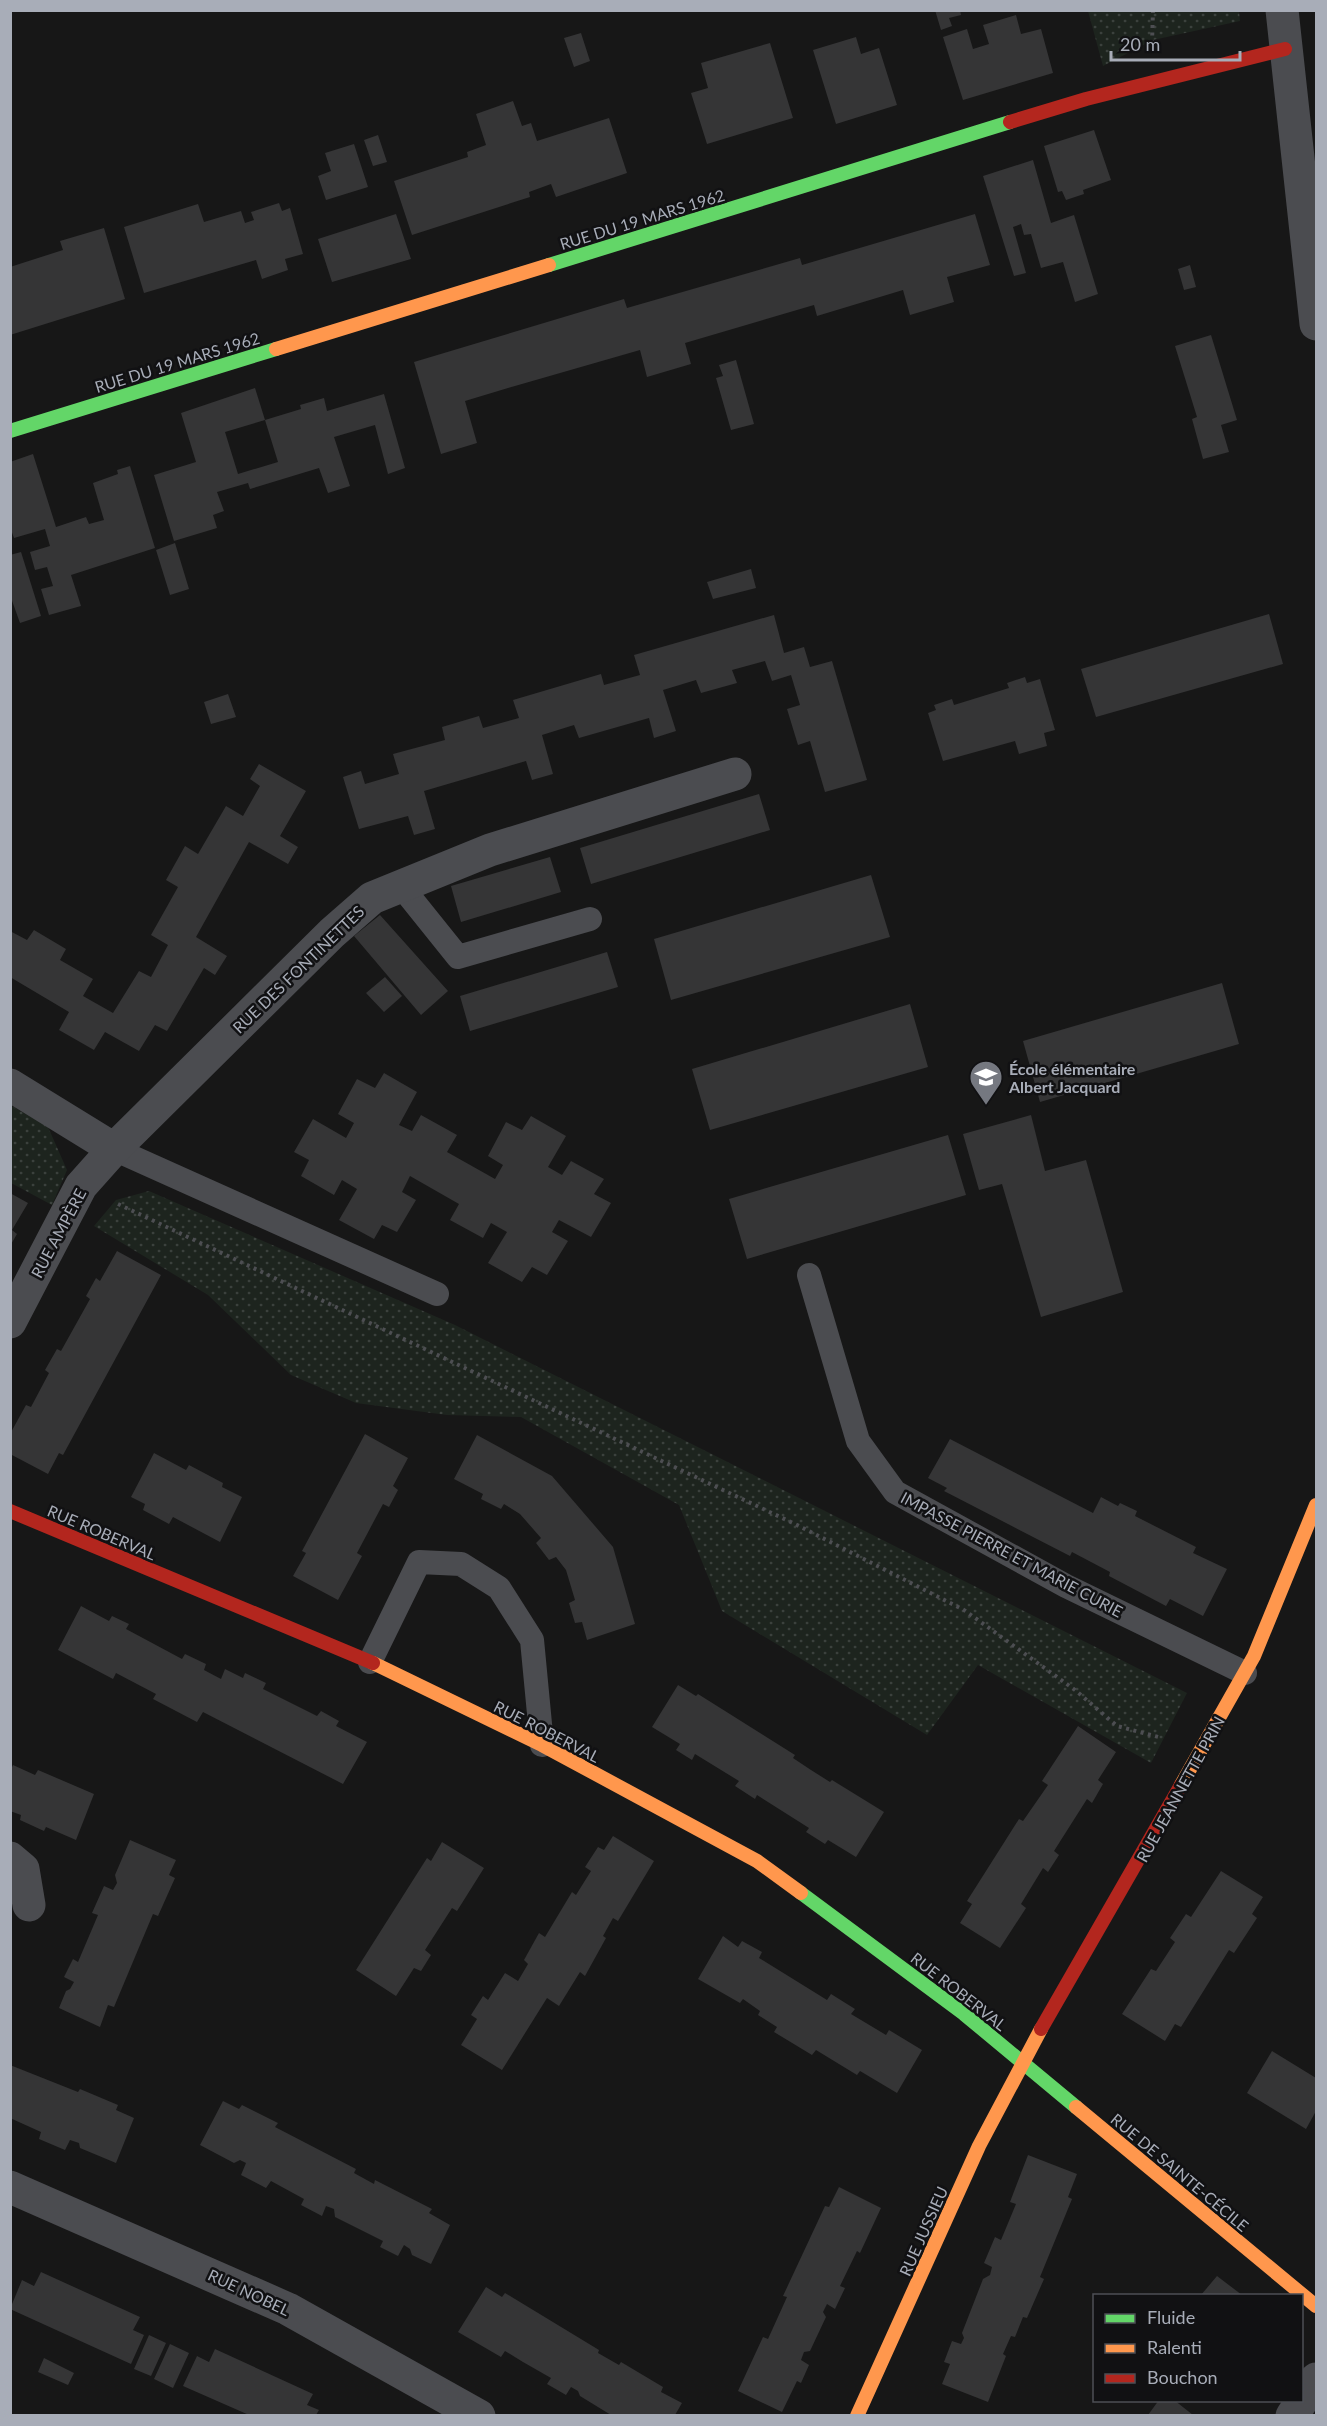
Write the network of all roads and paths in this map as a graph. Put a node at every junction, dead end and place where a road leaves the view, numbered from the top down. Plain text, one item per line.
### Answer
1 (1153, 10) edge
2 (1282, 10) edge
3 (1150, 48) dead end
4 (1285, 50) junction
5 (1317, 324) edge
6 (10, 431) edge
7 (735, 774) dead end
8 (401, 886) junction
9 (590, 919) dead end
10 (10, 1085) edge
11 (114, 1149) junction
12 (81, 1186) junction
13 (808, 1275) dead end
14 (437, 1294) dead end
15 (10, 1322) edge
16 (1317, 1505) edge
17 (10, 1511) edge
18 (370, 1662) junction
19 (1245, 1673) junction
20 (542, 1745) junction
21 (1200, 1749) junction
22 (10, 1858) edge
23 (29, 1905) dead end
24 (1022, 2062) junction
25 (10, 2187) edge
26 (1302, 2294) edge
27 (1303, 2294) edge
28 (1317, 2306) edge
29 (1317, 2379) edge
30 (1303, 2399) edge
31 (1301, 2402) edge
32 (479, 2415) edge
33 (857, 2415) edge
34 (1292, 2415) edge

1 - 3 path
2 - 4 street
4 - 5 street
4 - 6 street, RUE DU 19 MARS 1962
7 - 8 street, RUE DES FONTINETTES
8 - 9 lane
8 - 11 street, RUE DES FONTINETTES
10 - 11 street
11 - 12 street, RUE AMPÈRE
11 - 14 lane
12 - 15 street, RUE AMPÈRE
12 - 21 path
13 - 19 lane, IMPASSE PIERRE ET MARIE CURIE
16 - 19 street, RUE JEANNETTE PRIN
17 - 18 street, RUE ROBERVAL
18 - 20 street, RUE ROBERVAL
18 - 20 lane
19 - 21 street, RUE JEANNETTE PRIN
20 - 24 street, RUE ROBERVAL
21 - 24 street, RUE JEANNETTE PRIN
22 - 23 street
24 - 26 street, RUE DE SAINTE-CÉCILE
24 - 33 street, RUE JUSSIEU
25 - 32 street, RUE NOBEL
27 - 28 street, RUE DE SAINTE-CÉCILE
29 - 30 street
31 - 34 street

